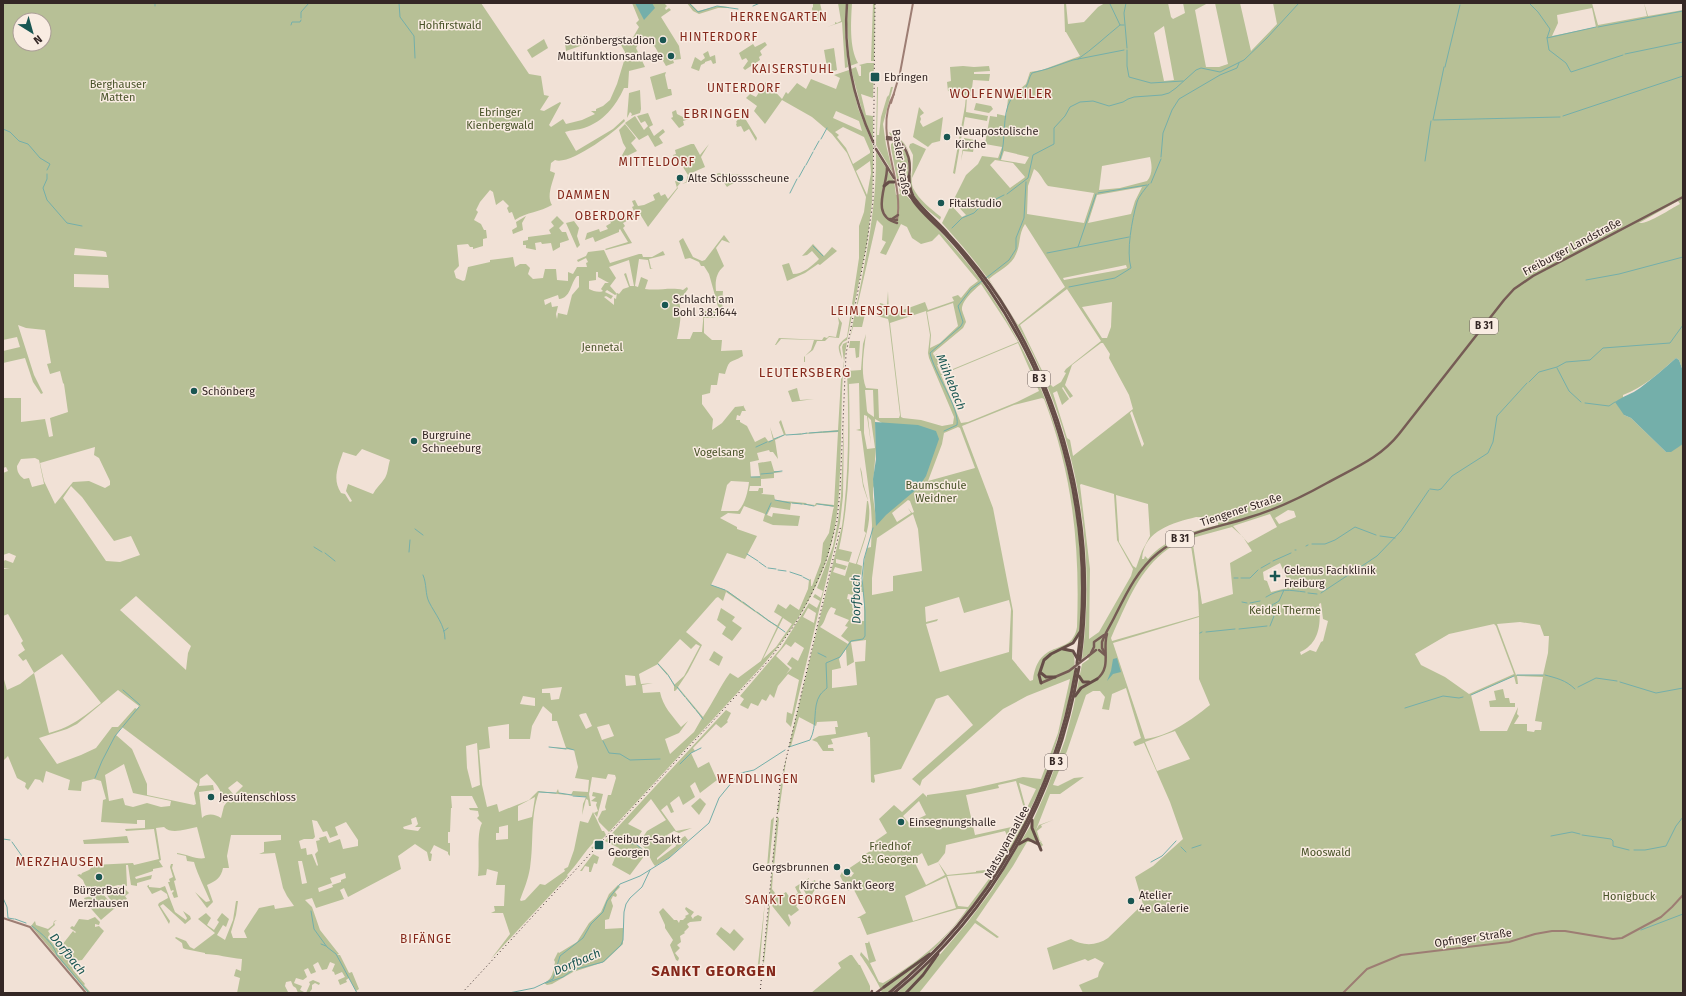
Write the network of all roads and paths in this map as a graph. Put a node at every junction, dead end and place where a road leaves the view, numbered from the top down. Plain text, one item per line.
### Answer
1 (847, 3) edge
2 (914, 3) edge
3 (887, 138) junction
4 (893, 140) junction
5 (897, 140) junction
6 (873, 142) tunnel mouth
7 (888, 145) junction
8 (876, 149) tunnel mouth
9 (887, 167) junction
10 (909, 176) junction
11 (894, 178) dead end
12 (898, 180) dead end
13 (894, 182) dead end
14 (899, 184) dead end
15 (884, 186) junction
16 (911, 197) junction
17 (1683, 197) edge
18 (918, 202) junction
19 (898, 215) junction
20 (891, 219) junction
21 (897, 221) joint
22 (938, 224) junction
23 (1408, 423) joint
24 (1074, 486) junction
25 (1108, 630) junction
26 (1081, 631) junction
27 (1100, 641) junction
28 (1063, 649) junction
29 (1098, 649) junction
30 (1106, 654) junction
31 (1078, 661) junction
32 (1040, 672) junction
33 (1078, 674) junction
34 (1055, 677) junction
35 (1097, 679) junction
36 (1042, 683) joint
37 (1073, 699) junction
38 (1032, 818) junction
39 (1038, 844) junction
40 (1018, 845) junction
41 (1041, 850) dead end
42 (1683, 895) edge
43 (3, 918) edge
44 (935, 951) junction
45 (939, 951) junction
46 (878, 986) dead end
47 (884, 987) junction
48 (880, 992) edge
49 (86, 993) edge
50 (876, 993) edge
51 (889, 993) edge
52 (894, 993) edge
53 (906, 993) edge
54 (1343, 993) edge

1 - 6 main road
2 - 3 main road, Basler Straße
3 - 4 main road
3 - 5 main road
3 - 7 main road, Basler Straße
4 - 5 main road
4 - 7 main road
5 - 10 main road, B 3
7 - 19 main road, Basler Straße
8 - 9 main road
9 - 11 main road
9 - 15 main road
10 - 12 main road
10 - 18 highway, B 3
13 - 15 highway
14 - 16 highway, B 3
15 - 20 main road
16 - 18 highway, B 3
16 - 22 highway, B 3
17 - 23 main road, Freiburger Landstraße / B 31
18 - 22 highway, B 3
19 - 20 main road
19 - 21 main road, Basler Straße
20 - 21 main road
22 - 24 highway, B 3
23 - 25 main road, Tiengener Straße / B 31
24 - 26 highway, B 3
24 - 31 highway, B 3
25 - 27 main road, Tiengener Straße / B 31
25 - 30 main road, B 31
26 - 28 highway
26 - 31 highway, B 3
27 - 29 main road
27 - 29 main road, Tiengener Straße / B 31
28 - 31 highway
28 - 32 highway
29 - 30 main road
29 - 34 main road, Tiengener Straße / B 31
30 - 35 main road, B 31
32 - 34 highway
32 - 36 highway
33 - 35 highway
33 - 37 highway, Matsuyamaallee / B 3
33 - 44 highway, Matsuyamaallee / B 3
34 - 36 main road, Tiengener Straße
35 - 37 highway
37 - 38 highway, Matsuyamaallee / B 3
38 - 39 highway
38 - 40 highway, Matsuyamaallee / B 3
39 - 40 highway
39 - 41 highway
40 - 45 highway, Matsuyamaallee / B 3
42 - 54 main road, Opfinger Straße
43 - 49 main road
44 - 47 highway
44 - 51 highway, Matsuyamaallee / B 3
45 - 52 highway, Matsuyamaallee / B 3
45 - 53 highway
46 - 47 main road
47 - 48 main road
48 - 50 main road

